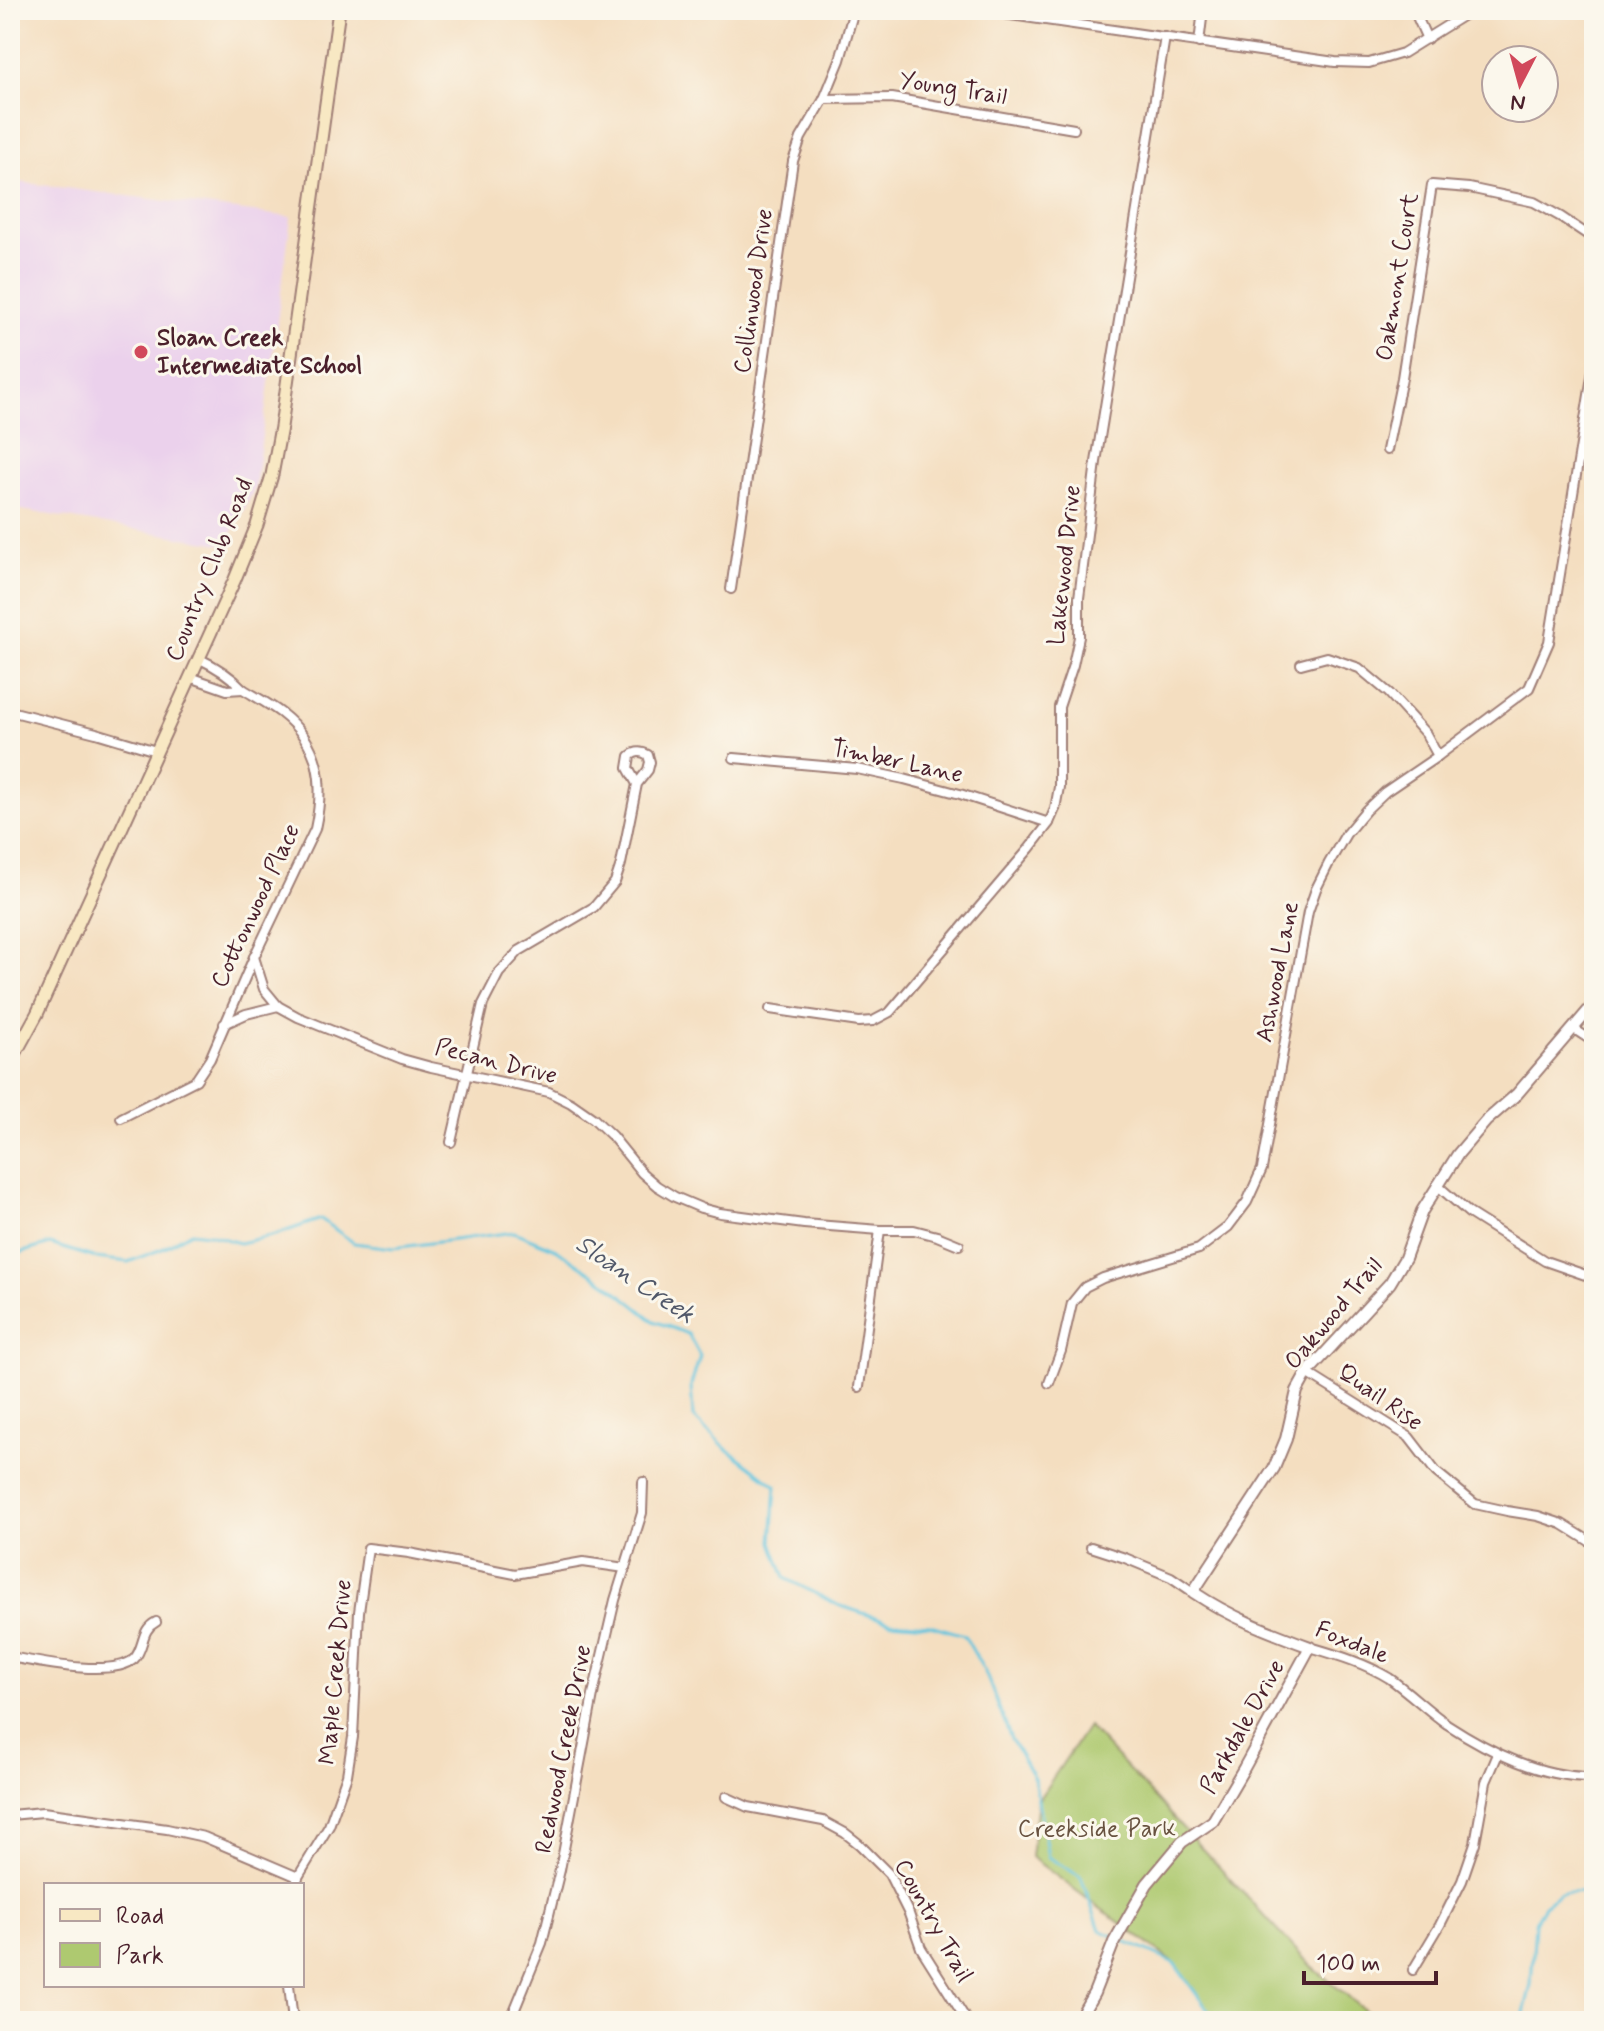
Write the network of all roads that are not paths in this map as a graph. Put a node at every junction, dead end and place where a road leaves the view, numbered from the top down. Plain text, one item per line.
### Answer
1 (339, 10) edge
2 (854, 10) edge
3 (976, 10) edge
4 (1203, 10) edge
5 (1414, 10) edge
6 (1472, 10) edge
7 (1165, 37) junction
8 (1427, 39) junction
9 (1199, 43) junction
10 (824, 99) junction
11 (1074, 129) dead end
12 (1594, 239) edge
13 (1594, 364) edge
14 (1387, 450) dead end
15 (731, 589) dead end
16 (198, 658) junction
17 (1301, 664) dead end
18 (190, 677) junction
19 (243, 689) junction
20 (10, 711) edge
21 (156, 751) junction
22 (1438, 756) junction
23 (734, 758) dead end
24 (637, 784) dead end
25 (1049, 823) junction
26 (254, 957) junction
27 (1594, 1004) edge
28 (278, 1006) junction
29 (770, 1009) dead end
30 (224, 1024) junction
31 (1574, 1029) junction
32 (1594, 1042) edge
33 (10, 1063) edge
34 (466, 1073) junction
35 (121, 1118) dead end
36 (451, 1142) dead end
37 (1437, 1185) junction
38 (880, 1230) junction
39 (959, 1245) dead end
40 (1594, 1278) edge
41 (1307, 1373) junction
42 (1049, 1383) dead end
43 (859, 1387) dead end
44 (643, 1482) dead end
45 (1594, 1544) edge
46 (1091, 1547) dead end
47 (625, 1568) junction
48 (1193, 1592) junction
49 (156, 1622) dead end
50 (1310, 1647) junction
51 (10, 1657) edge
52 (1498, 1754) junction
53 (1594, 1777) edge
54 (726, 1797) dead end
55 (10, 1815) edge
56 (297, 1881) edge
57 (1413, 1970) dead end
58 (289, 1987) edge
59 (293, 2021) edge
60 (510, 2021) edge
61 (967, 2021) edge
62 (1078, 2021) edge

1 - 16 main road, Country Club Road
2 - 10 street, Collinwood Drive
3 - 7 street
4 - 9 street
5 - 8 street
6 - 8 street
7 - 9 street
7 - 25 street, Lakewood Drive
8 - 9 street
10 - 11 street, Young Trail
10 - 15 street, Collinwood Drive
12 - 14 street, Oakmont Court
13 - 22 street, Ashwood Lane
16 - 18 main road, Country Club Road
16 - 19 street, Cottonwood Place
17 - 22 street
18 - 19 street, Cottonwood Place
18 - 21 main road, Country Club Road
19 - 26 street, Cottonwood Place
20 - 21 street
21 - 33 main road, Country Club Road
22 - 42 street, Ashwood Lane
23 - 25 street, Timber Lane
24 - 34 street
25 - 29 street, Lakewood Drive
26 - 28 street
26 - 30 street, Cottonwood Place
27 - 31 street, Oakwood Trail
28 - 30 street
28 - 34 street, Pecan Drive
30 - 35 street, Cottonwood Place
31 - 32 street
31 - 37 street, Oakwood Trail
34 - 36 street
34 - 38 street, Pecan Drive
37 - 40 street
37 - 41 street, Oakwood Trail
38 - 39 street, Pecan Drive
38 - 43 street
41 - 45 street, Quail Rise
41 - 48 street, Oakwood Trail
44 - 47 street, Redwood Creek Drive
46 - 48 street, Foxdale
47 - 56 street, Maple Creek Drive
47 - 60 street, Redwood Creek Drive
48 - 50 street, Foxdale
49 - 51 street
50 - 52 street, Foxdale
50 - 62 street, Parkdale Drive
52 - 53 street, Foxdale
52 - 57 street
54 - 61 street, Country Trail
55 - 56 street
58 - 59 street

